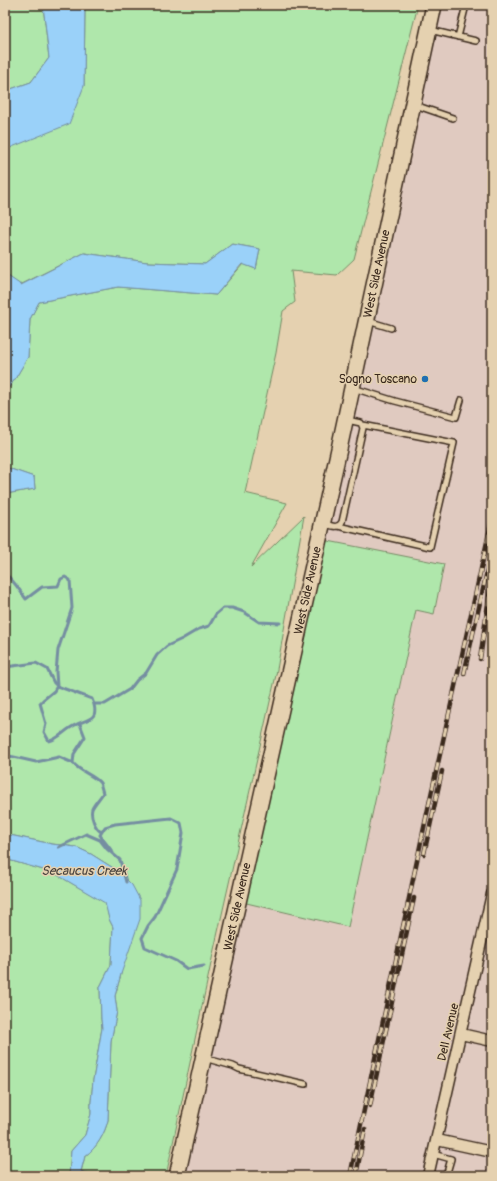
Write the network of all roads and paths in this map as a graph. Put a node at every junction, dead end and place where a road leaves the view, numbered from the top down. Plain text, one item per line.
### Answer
1 (434, 5) edge
2 (466, 5) edge
3 (428, 30) junction
4 (458, 37) junction
5 (476, 41) dead end
6 (414, 104) junction
7 (453, 118) dead end
8 (367, 320) junction
9 (392, 328) dead end
10 (352, 387) junction
11 (461, 400) dead end
12 (345, 419) junction
13 (363, 425) junction
14 (322, 524) junction
15 (338, 526) junction
16 (492, 894) edge
17 (488, 935) edge
18 (461, 1034) junction
19 (492, 1041) edge
20 (203, 1058) junction
21 (306, 1084) dead end
22 (437, 1140) junction
23 (492, 1152) edge
24 (433, 1154) junction
25 (177, 1176) edge
26 (428, 1176) edge
27 (446, 1176) edge

1 - 3 street, West Side Avenue
2 - 4 lane
3 - 4 lane
3 - 6 street, West Side Avenue
4 - 5 lane
6 - 7 lane
6 - 8 street, West Side Avenue
8 - 9 lane
8 - 10 street, West Side Avenue
10 - 11 lane
10 - 12 street, West Side Avenue
12 - 13 lane
12 - 14 street, West Side Avenue
13 - 15 lane
13 - 15 lane
14 - 15 lane
14 - 20 street, West Side Avenue
16 - 17 street, Dell Avenue
17 - 18 street, Dell Avenue
18 - 19 street
18 - 22 street, Dell Avenue
20 - 21 lane
20 - 25 street, West Side Avenue
22 - 23 street
22 - 24 street, Dell Avenue
24 - 26 street, Dell Avenue
24 - 27 lane

